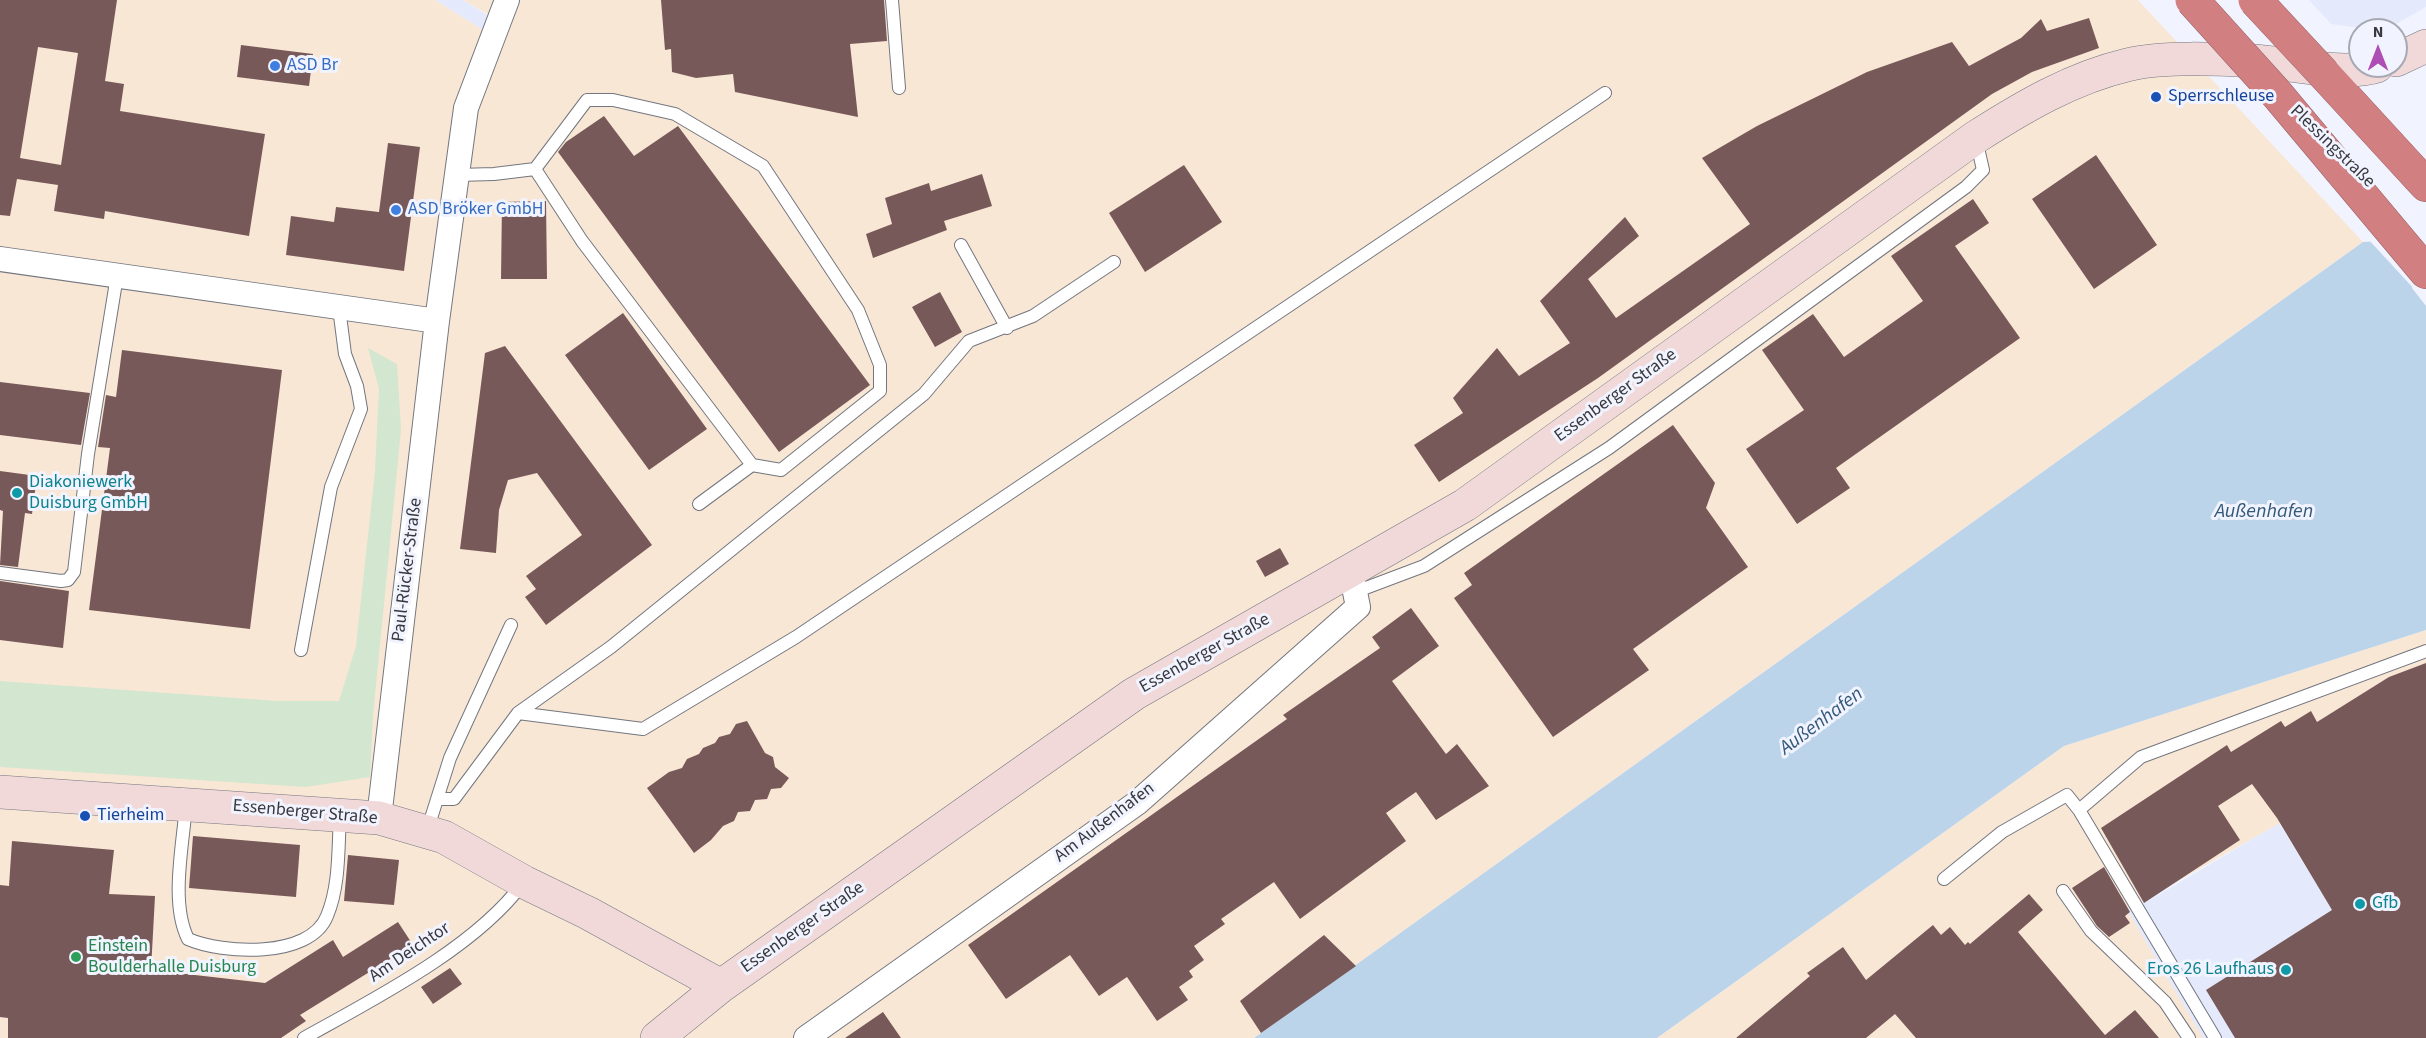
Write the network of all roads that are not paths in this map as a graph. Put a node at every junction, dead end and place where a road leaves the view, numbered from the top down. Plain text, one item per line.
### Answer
1 (507, 0) edge
2 (892, 0) edge
3 (2192, 0) edge
4 (2255, 0) edge
5 (2426, 46) edge
6 (2408, 54) edge
7 (2348, 68) edge
8 (899, 88) dead end
9 (1605, 93) dead end
10 (2276, 93) junction
11 (535, 169) junction
12 (457, 175) junction
13 (2426, 185) edge
14 (2426, 238) edge
15 (961, 245) dead end
16 (0, 259) edge
17 (1114, 262) dead end
18 (2426, 272) edge
19 (117, 276) junction
20 (339, 308) junction
21 (437, 321) junction
22 (1007, 328) junction
23 (752, 465) junction
24 (699, 504) dead end
25 (0, 573) edge
26 (1353, 582) junction
27 (511, 625) dead end
28 (301, 650) dead end
29 (2426, 651) edge
30 (518, 713) junction
31 (0, 792) edge
32 (437, 799) junction
33 (186, 804) junction
34 (2079, 810) junction
35 (340, 815) junction
36 (379, 818) junction
37 (427, 832) junction
38 (1944, 879) dead end
39 (524, 882) junction
40 (2063, 891) dead end
41 (721, 986) junction
42 (304, 1038) edge
43 (657, 1038) edge
44 (806, 1038) edge
45 (2189, 1038) edge
46 (2214, 1038) edge

1 - 12 street, Paul-Rücker-Straße
2 - 8 lane
3 - 10 highway, Plessingstraße, bridge
4 - 13 highway, bridge
5 - 6 street
7 - 26 street, Essenberger Straße
9 - 30 lane
10 - 14 highway, Plessingstraße
10 - 18 highway
11 - 12 lane
11 - 23 lane
11 - 23 lane
12 - 21 street, Paul-Rücker-Straße
15 - 22 lane
16 - 19 street
17 - 22 lane
19 - 20 street
19 - 25 lane
20 - 21 street
20 - 28 lane
21 - 36 street, Paul-Rücker-Straße
22 - 30 lane
23 - 24 lane
26 - 41 street, Essenberger Straße
26 - 44 street, Am Außenhafen
27 - 32 lane
29 - 34 lane
30 - 32 lane
31 - 33 street, Essenberger Straße
32 - 37 lane
33 - 35 street, Essenberger Straße
33 - 35 lane
34 - 38 lane
34 - 46 lane
35 - 36 street, Essenberger Straße
36 - 37 street, Essenberger Straße
37 - 39 street, Essenberger Straße
39 - 41 street, Essenberger Straße
39 - 42 lane, Am Deichtor
40 - 45 lane
41 - 43 street

